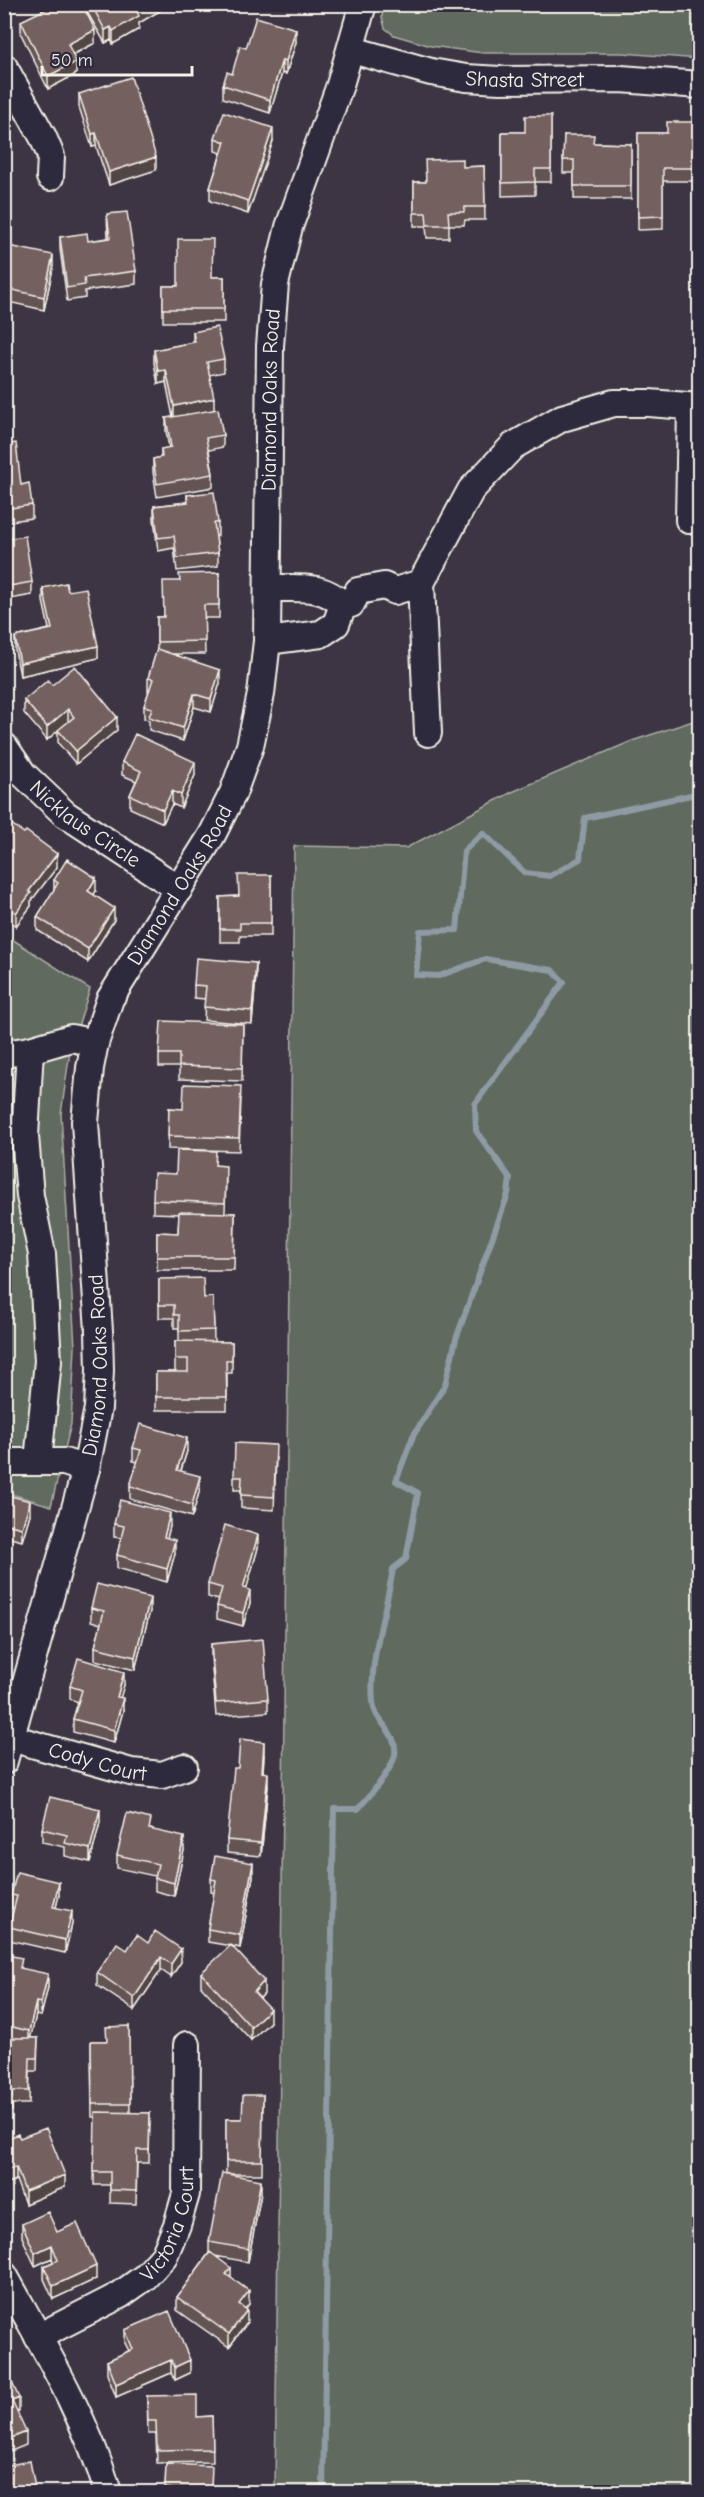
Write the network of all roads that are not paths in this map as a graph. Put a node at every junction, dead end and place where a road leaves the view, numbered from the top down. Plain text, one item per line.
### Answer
1 (363, 4) edge
2 (352, 50) junction
3 (4, 67) edge
4 (699, 85) edge
5 (50, 177) dead end
6 (695, 407) edge
7 (689, 520) dead end
8 (421, 583) junction
9 (268, 588) junction
10 (347, 604) junction
11 (267, 641) junction
12 (428, 733) dead end
13 (4, 746) edge
14 (179, 889) junction
15 (95, 1043) junction
16 (30, 1050) junction
17 (4, 1054) edge
18 (38, 1461) junction
19 (4, 1462) edge
20 (86, 1469) junction
21 (8, 1750) edge
22 (184, 1767) dead end
23 (187, 2045) dead end
24 (4, 2275) edge
25 (38, 2337) junction
26 (108, 2493) edge

1 - 2 street, Diamond Oaks Road
2 - 4 street, Shasta Street
2 - 9 street, Diamond Oaks Road
3 - 5 street
6 - 7 street
6 - 8 street
8 - 10 street
8 - 12 street
9 - 10 street
9 - 11 street, Diamond Oaks Road
10 - 11 street
11 - 14 street, Diamond Oaks Road
13 - 14 street, Nicklaus Circle
14 - 15 street, Diamond Oaks Road
15 - 16 street
15 - 20 street, Diamond Oaks Road
16 - 17 street
16 - 18 street
18 - 19 street
18 - 20 street
20 - 21 street, Diamond Oaks Road
21 - 22 street, Cody Court
23 - 25 street, Victoria Court
24 - 25 street
25 - 26 street

